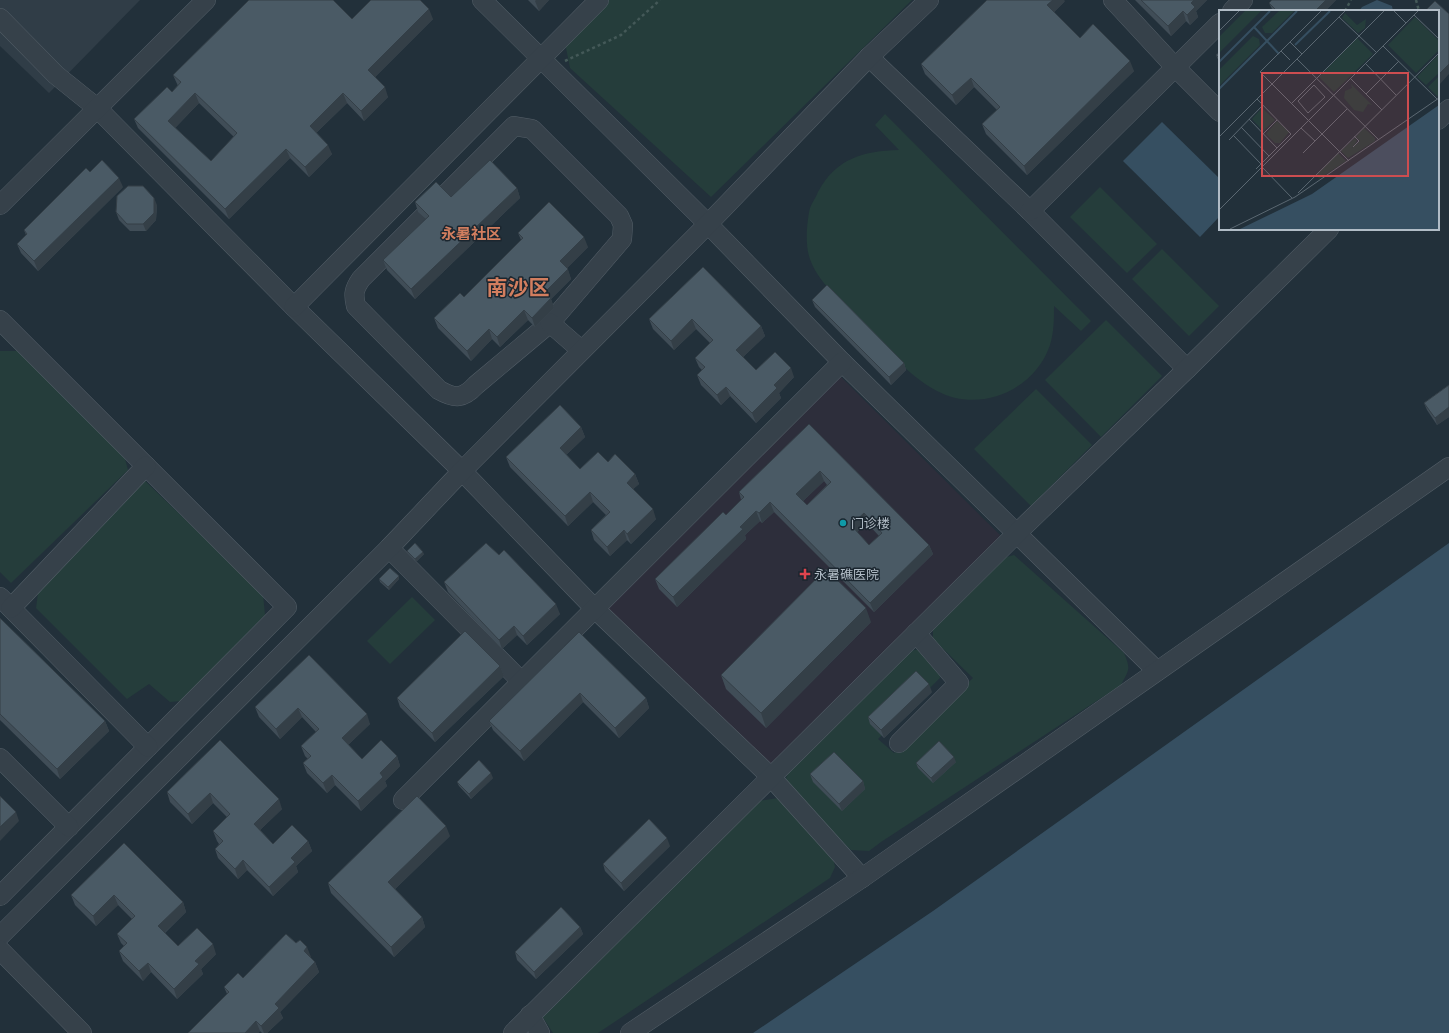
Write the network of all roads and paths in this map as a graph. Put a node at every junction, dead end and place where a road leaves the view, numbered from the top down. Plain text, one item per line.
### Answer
1 (206, 0) edge
2 (482, 0) edge
3 (599, 0) edge
4 (660, 0) edge
5 (929, 0) edge
6 (1113, 0) edge
7 (1243, 0) edge
8 (1351, 0) edge
9 (1417, 0) edge
10 (1233, 10) edge
11 (1346, 10) edge
12 (1419, 10) edge
13 (0, 18) edge
14 (1219, 24) edge
15 (869, 57) junction
16 (545, 63) junction
17 (1175, 67) junction
18 (97, 108) junction
19 (1449, 109) edge
20 (1219, 111) edge
21 (1439, 119) edge
22 (435, 165) junction
23 (456, 184) junction
24 (0, 205) edge
25 (1030, 211) junction
26 (387, 213) junction
27 (708, 224) junction
28 (1327, 230) edge
29 (407, 233) junction
30 (294, 306) junction
31 (550, 323) junction
32 (2, 324) edge
33 (581, 350) junction
34 (842, 362) junction
35 (1187, 370) junction
36 (146, 466) junction
37 (1449, 467) edge
38 (462, 471) junction
39 (1017, 533) junction
40 (389, 548) junction
41 (5, 603) edge
42 (595, 609) junction
43 (916, 633) junction
44 (1157, 671) junction
45 (522, 682) junction
46 (900, 743) dead end
47 (148, 747) junction
48 (0, 758) edge
49 (771, 777) junction
50 (403, 800) dead end
51 (69, 827) junction
52 (862, 878) junction
53 (0, 896) edge
54 (0, 936) edge
55 (0, 950) edge
56 (530, 1015) junction
57 (82, 1033) edge
58 (513, 1033) edge
59 (540, 1033) edge
60 (630, 1033) edge

1 - 18 street
2 - 16 street
3 - 16 street
4 - 16 path
5 - 15 street
6 - 17 street
7 - 10 street
8 - 11 path
9 - 12 path
13 - 18 street
14 - 17 street
15 - 25 street
15 - 27 street
16 - 22 street
16 - 27 street
17 - 20 street
17 - 25 street
18 - 24 street
18 - 30 street
19 - 21 street
22 - 23 street
22 - 26 street
23 - 29 street
23 - 31 street
25 - 35 street
26 - 29 street
26 - 30 street
27 - 33 street
27 - 34 street
28 - 35 street
29 - 31 street
30 - 38 street
31 - 33 street
32 - 36 street
33 - 38 street
34 - 39 street
34 - 42 street
35 - 39 street
36 - 41 street
36 - 47 street
37 - 44 street
38 - 40 street
38 - 42 street
39 - 43 street
39 - 44 street
40 - 45 street
40 - 54 street
41 - 47 street
42 - 45 street
42 - 49 street
43 - 46 street
43 - 49 street
44 - 52 street
45 - 50 street
47 - 51 street
48 - 51 street
49 - 52 street
49 - 56 street
51 - 53 street
52 - 60 street
55 - 57 street
56 - 58 street
56 - 59 street

